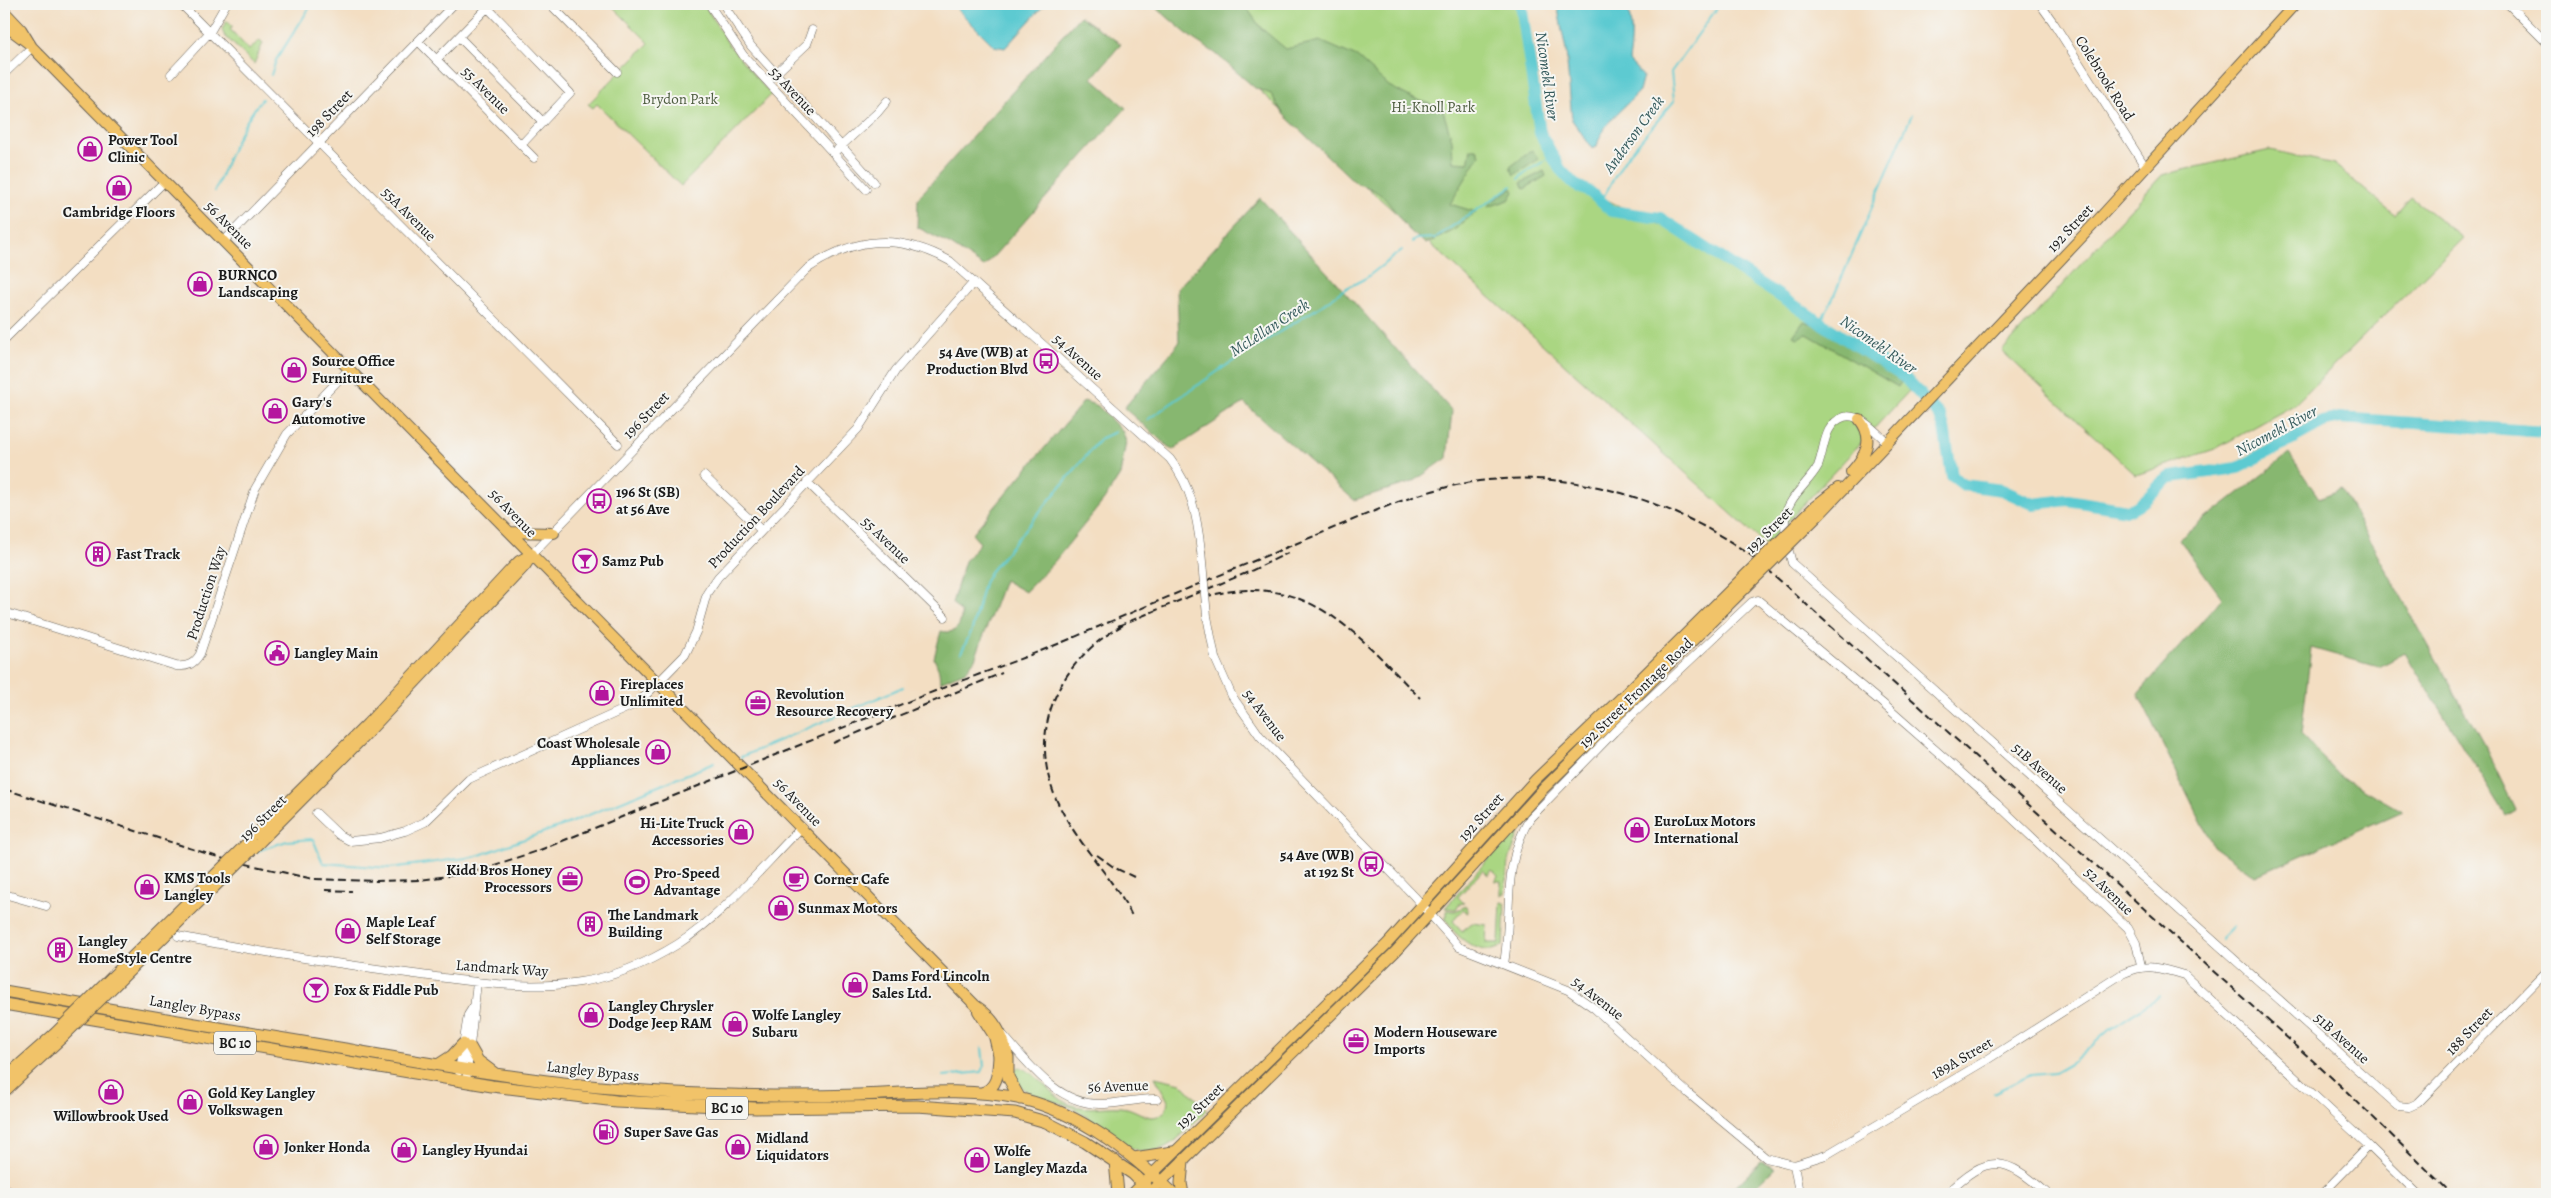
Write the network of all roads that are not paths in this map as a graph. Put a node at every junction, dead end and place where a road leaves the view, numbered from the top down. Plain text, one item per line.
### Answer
1 (181, 4) edge
2 (226, 4) edge
3 (454, 4) edge
4 (550, 4) edge
5 (709, 4) edge
6 (723, 4) edge
7 (2040, 4) edge
8 (2294, 4) edge
9 (2508, 4) edge
10 (486, 6) edge
11 (4, 11) edge
12 (4, 25) edge
13 (812, 30) dead end
14 (210, 32) junction
15 (459, 37) junction
16 (418, 41) junction
17 (2547, 43) edge
18 (30, 45) junction
19 (437, 60) junction
20 (617, 72) dead end
21 (4, 74) edge
22 (171, 74) dead end
23 (775, 74) junction
24 (766, 82) junction
25 (887, 101) dead end
26 (543, 122) junction
27 (320, 143) junction
28 (521, 145) junction
29 (842, 146) junction
30 (836, 157) junction
31 (534, 158) dead end
32 (2146, 168) junction
33 (165, 181) junction
34 (874, 182) dead end
35 (866, 189) dead end
36 (224, 241) junction
37 (974, 282) junction
38 (781, 296) joint
39 (4, 340) edge
40 (350, 368) junction
41 (1859, 419) junction
42 (1888, 443) junction
43 (618, 444) dead end
44 (1862, 469) junction
45 (704, 476) dead end
46 (807, 482) junction
47 (1833, 492) junction
48 (1817, 510) junction
49 (760, 529) junction
50 (512, 532) junction
51 (554, 533) junction
52 (532, 554) junction
53 (4, 612) edge
54 (946, 617) dead end
55 (660, 682) junction
56 (1628, 698) junction
57 (1882, 703) joint
58 (1536, 779) junction
59 (316, 813) dead end
60 (802, 827) junction
61 (1507, 829) junction
62 (4, 894) edge
63 (46, 906) dead end
64 (1422, 906) junction
65 (1429, 914) junction
66 (178, 936) dead end
67 (1504, 964) junction
68 (2140, 966) junction
69 (2547, 971) edge
70 (477, 982) junction
71 (4, 991) edge
72 (4, 1004) edge
73 (975, 1005) junction
74 (1000, 1032) junction
75 (58, 1036) junction
76 (467, 1045) junction
77 (1003, 1057) junction
78 (438, 1065) junction
79 (1032, 1066) junction
80 (463, 1075) junction
81 (495, 1075) junction
82 (4, 1078) edge
83 (4, 1092) edge
84 (982, 1093) junction
85 (1020, 1099) junction
86 (1158, 1099) dead end
87 (2409, 1107) joint
88 (2369, 1146) junction
89 (1174, 1152) junction
90 (1134, 1158) junction
91 (1115, 1161) junction
92 (1184, 1161) junction
93 (1794, 1166) junction
94 (1152, 1174) junction
95 (1142, 1183) junction
96 (1162, 1183) junction
97 (4, 1187) edge
98 (11, 1194) edge
99 (1118, 1194) edge
100 (1132, 1194) edge
101 (1151, 1194) edge
102 (1174, 1194) edge
103 (1182, 1194) edge
104 (1803, 1194) edge
105 (1946, 1194) edge
106 (2048, 1194) edge
107 (2322, 1194) edge
108 (2418, 1194) edge

1 - 14 street, 55A Avenue
2 - 14 street
3 - 16 street, 198 Street
4 - 20 street
5 - 24 street, 53 Avenue
6 - 23 street, 53 Avenue
7 - 32 street, Colebrook Road
8 - 32 main road, 192 Street
9 - 17 street
10 - 15 street
10 - 26 street
11 - 18 main road, 56 Avenue
12 - 18 main road, 56 Avenue
13 - 23 street
14 - 22 street
14 - 27 street, 55A Avenue
15 - 19 street
15 - 26 street
16 - 19 street, 55 Avenue
16 - 27 street, 198 Street
18 - 21 street
18 - 33 main road, 56 Avenue
19 - 28 street, 55 Avenue
23 - 24 street
23 - 29 street, 53 Avenue
24 - 30 street, 53 Avenue
25 - 29 street
26 - 28 street
27 - 36 street, 198 Street
27 - 43 street, 55A Avenue
28 - 31 street, 55 Avenue
29 - 30 street
29 - 34 street, 53 Avenue
30 - 35 street, 53 Avenue
32 - 42 main road, 192 Street
33 - 36 main road, 56 Avenue
33 - 39 street
36 - 40 main road, 56 Avenue
37 - 38 street, 54 Avenue
37 - 46 street, Production Boulevard
37 - 64 street, 54 Avenue, bridge
38 - 51 street, 196 Street
40 - 50 main road, 56 Avenue
40 - 53 street, Production Way
41 - 42 street
41 - 47 main road
41 - 87 street, 51B Avenue
42 - 44 main road, 192 Street
44 - 47 main road, 192 Street
44 - 48 main road, 192 Street
45 - 49 street
46 - 49 street, Production Boulevard
46 - 54 street, 55 Avenue
47 - 48 main road, 192 Street
48 - 56 main road, 192 Street, bridge
49 - 55 street, Production Boulevard
50 - 51 main road
50 - 52 main road, 56 Avenue
51 - 52 street, 196 Street
52 - 55 main road, 56 Avenue
52 - 75 main road, 196 Street, bridge
55 - 59 street, Production Boulevard
55 - 60 main road, 56 Avenue
56 - 58 main road, 192 Street
56 - 61 main road, 192 Street
57 - 67 street, 192 Street Frontage Road
57 - 68 street, 52 Avenue
58 - 61 main road
58 - 64 main road, 192 Street
60 - 70 street, Landmark Way
60 - 73 main road, 56 Avenue
61 - 65 main road, 192 Street
62 - 63 street
64 - 65 street, 54 Avenue
64 - 89 main road, 192 Street
65 - 67 street, 54 Avenue
65 - 92 main road, 192 Street
66 - 70 street, Landmark Way
67 - 93 street, 54 Avenue
68 - 88 street
68 - 93 street, 189A Street
69 - 87 street, 188 Street
70 - 76 street
71 - 78 highway, Langley Bypass / BC 10
72 - 80 highway, Langley Bypass / BC 10
73 - 74 main road, 56 Avenue
73 - 77 main road, 56 Avenue
74 - 77 main road, 56 Avenue
74 - 79 street, 56 Avenue
75 - 82 main road, 196 Street
75 - 83 main road, 196 Street
76 - 78 highway
76 - 80 street
76 - 81 highway
77 - 79 street, 56 Avenue
77 - 84 highway
77 - 85 highway
78 - 80 highway, Langley Bypass / BC 10
79 - 86 street, 56 Avenue
80 - 81 highway, Langley Bypass / BC 10
80 - 91 highway, Langley Bypass / BC 10
81 - 84 highway, Langley Bypass / BC 10
84 - 85 highway, Langley Bypass / BC 10
85 - 90 highway, Langley Bypass / BC 10
88 - 107 street
88 - 108 street
89 - 90 highway
89 - 94 main road, 192 Street
90 - 94 highway, Langley Bypass / BC 10
91 - 95 highway, Langley Bypass / BC 10
91 - 99 highway
92 - 96 main road, 192 Street
92 - 103 highway
93 - 104 street
94 - 95 main road, 192 Street
94 - 96 highway, Langley Bypass / BC 10
95 - 100 main road, 192 Street
95 - 101 highway, Langley Bypass / BC 10
96 - 101 main road, 192 Street
96 - 102 highway, BC 10
97 - 98 street
105 - 106 street

